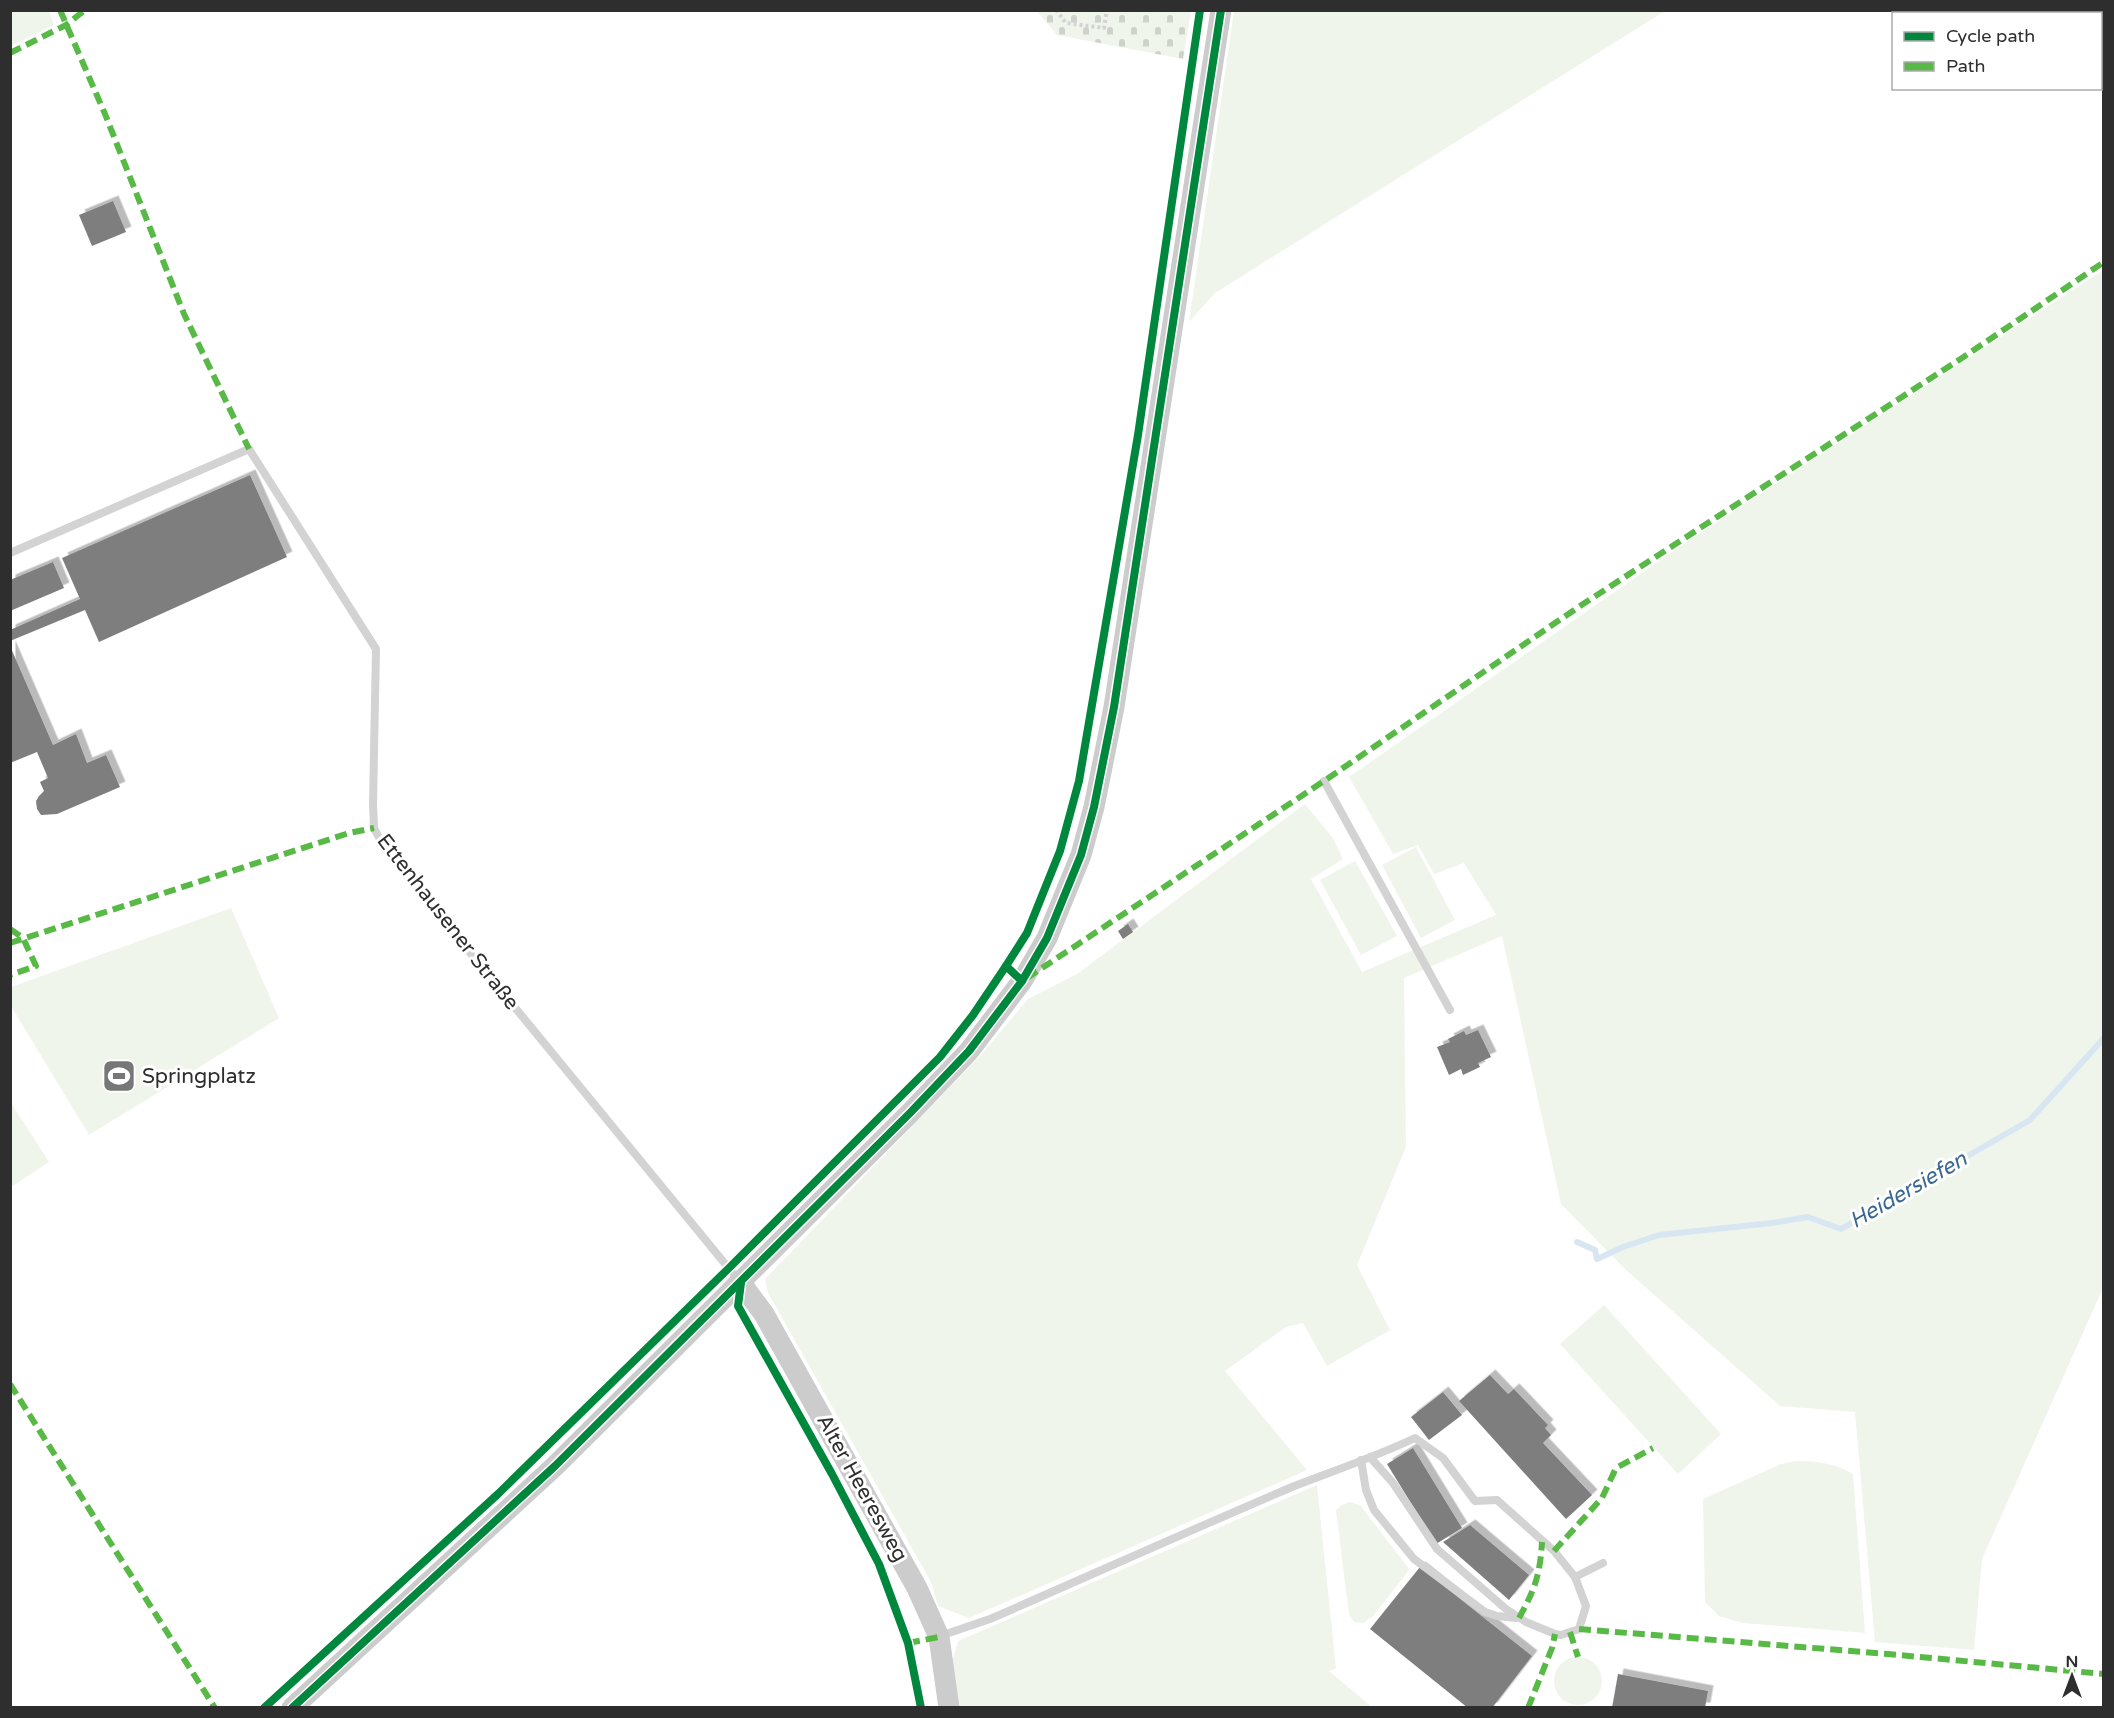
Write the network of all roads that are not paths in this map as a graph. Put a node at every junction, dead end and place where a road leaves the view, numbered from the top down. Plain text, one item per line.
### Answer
1 (1221, 10) edge
2 (10, 553) edge
3 (1324, 781) dead end
4 (1450, 1010) dead end
5 (741, 1283) junction
6 (1370, 1457) junction
7 (1361, 1460) junction
8 (1603, 1563) dead end
9 (1575, 1577) junction
10 (1519, 1618) junction
11 (939, 1637) junction
12 (292, 1707) edge
13 (949, 1707) edge

1 - 5 street
2 - 5 lane, Ettenhausener Straße
3 - 4 lane
5 - 11 street, Alter Heeresweg
5 - 12 street
6 - 7 lane
6 - 9 lane
6 - 10 lane
7 - 10 lane
7 - 11 lane
8 - 9 lane
9 - 10 lane
11 - 13 street, Alter Heeresweg

